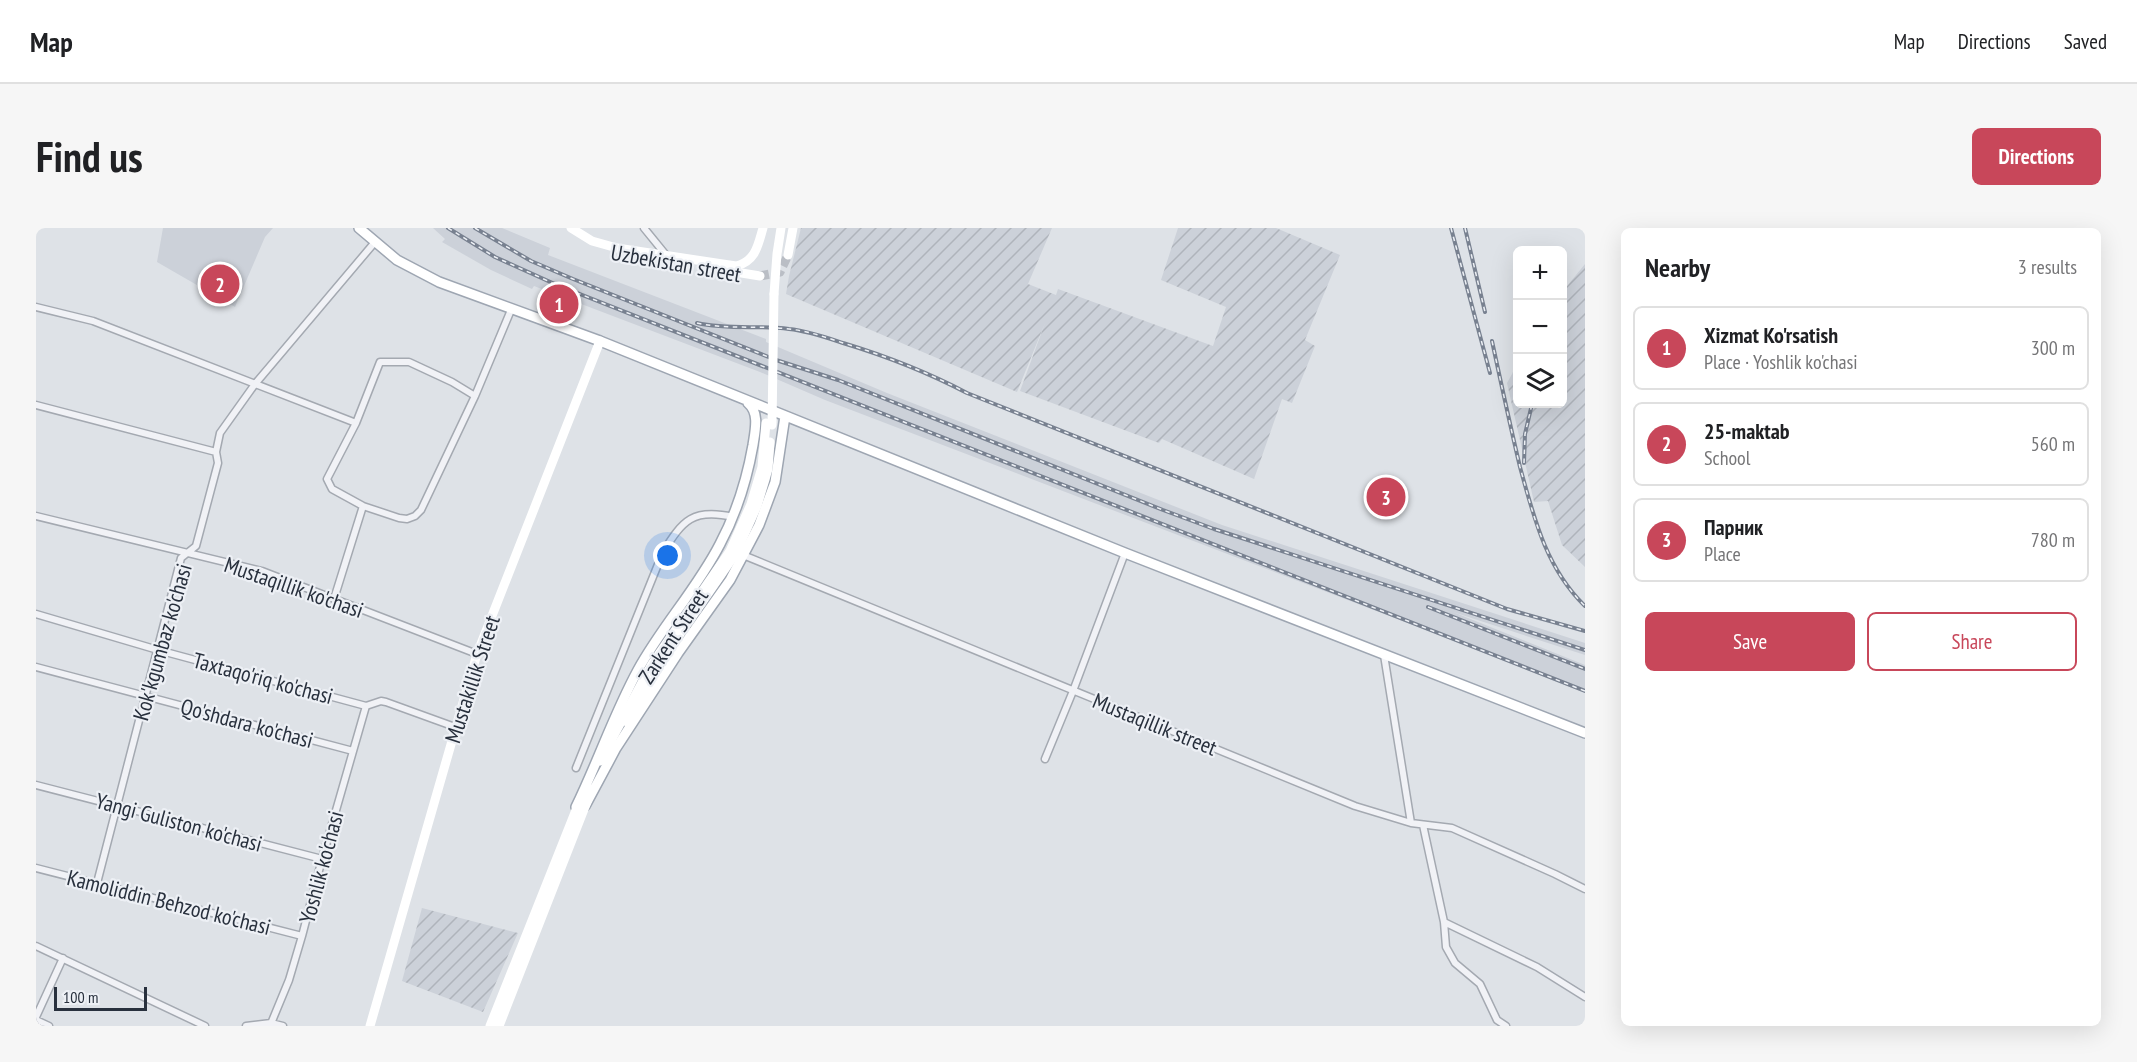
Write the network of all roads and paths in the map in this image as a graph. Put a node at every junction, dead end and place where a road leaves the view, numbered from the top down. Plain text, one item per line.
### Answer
1 (359, 228) edge
2 (563, 228) edge
3 (571, 228) edge
4 (644, 228) edge
5 (763, 228) edge
6 (775, 228) edge
7 (781, 228) edge
8 (793, 228) edge
9 (375, 242) junction
10 (788, 255) tunnel mouth
11 (666, 256) junction
12 (760, 276) tunnel mouth
13 (771, 294) junction
14 (36, 308) edge
15 (511, 310) junction
16 (600, 341) junction
17 (255, 384) junction
18 (475, 396) junction
19 (741, 398) junction
20 (36, 405) edge
21 (785, 416) junction
22 (356, 423) junction
23 (216, 452) junction
24 (363, 506) junction
25 (36, 516) edge
26 (733, 517) junction
27 (188, 553) junction
28 (1125, 553) junction
29 (743, 555) junction
30 (334, 599) junction
31 (36, 614) edge
32 (158, 650) junction
33 (477, 654) junction
34 (1384, 655) junction
35 (36, 667) edge
36 (1073, 691) junction
37 (146, 696) junction
38 (366, 706) junction
39 (454, 727) junction
40 (1585, 733) edge
41 (353, 751) junction
42 (1045, 759) dead end
43 (576, 768) dead end
44 (36, 785) edge
45 (117, 806) junction
46 (580, 806) junction
47 (1411, 823) junction
48 (1423, 825) junction
49 (322, 859) junction
50 (36, 868) edge
51 (97, 883) junction
52 (1585, 889) edge
53 (1444, 922) junction
54 (302, 936) junction
55 (36, 946) edge
56 (63, 958) junction
57 (1585, 997) edge
58 (36, 1018) edge
59 (271, 1024) edge
60 (49, 1026) edge
61 (205, 1026) edge
62 (246, 1026) edge
63 (283, 1026) edge
64 (370, 1026) edge
65 (490, 1026) edge
66 (499, 1026) edge
67 (1506, 1026) edge

1 - 9 main road
2 - 12 main road, Uzbekistan street
3 - 11 main road, Uzbekistan street
4 - 11 street
5 - 11 main road, Uzbekistan street
6 - 13 main road, Zarkent Street
7 - 13 main road, Zarkent Street
8 - 10 main road
9 - 15 main road
9 - 17 street, Kok'kgumbaz ko'chasi
13 - 46 main road, Zarkent Street
14 - 17 street
15 - 16 main road
15 - 18 street
16 - 19 main road
16 - 33 main road, Mustakillik Street
17 - 22 street
17 - 23 street, Kok'kgumbaz ko'chasi
18 - 22 street
18 - 24 street
19 - 21 main road
19 - 26 main road
20 - 23 street
21 - 28 main road
21 - 29 main road
22 - 24 street
23 - 27 street, Kok'kgumbaz ko'chasi
24 - 30 street
25 - 27 street, Mustaqillik ko'chasi
26 - 43 street
26 - 46 main road
27 - 30 street, Mustaqillik ko'chasi
27 - 32 street, Kok'kgumbaz ko'chasi
28 - 34 main road
28 - 36 street
29 - 36 street, Mustaqillik street
29 - 46 main road
30 - 33 street, Mustaqillik ko'chasi
31 - 32 street, Taxtaqo'riq ko'chasi
32 - 37 street, Kok'kgumbaz ko'chasi
32 - 38 street, Taxtaqo'riq ko'chasi
33 - 39 main road, Mustakillik Street
34 - 40 main road
34 - 47 street
35 - 37 street, Qo'shdara ko'chasi
36 - 42 street
36 - 47 street, Mustaqillik street
37 - 41 street, Qo'shdara ko'chasi
37 - 45 street, Kok'kgumbaz ko'chasi
38 - 39 street, Taxtaqo'riq ko'chasi
38 - 41 street, Yoshlik ko'chasi
39 - 64 main road, Mustakillik Street
41 - 49 street, Yoshlik ko'chasi
44 - 45 street, Yangi Guliston ko'chasi
45 - 49 street, Yangi Guliston ko'chasi
45 - 51 street, Kok'kgumbaz ko'chasi
46 - 65 main road, Zarkent Street
46 - 66 main road, Zarkent Street
47 - 48 street, Mustaqillik street
48 - 52 street, Mustaqillik street
48 - 53 street
49 - 54 street, Yoshlik ko'chasi
50 - 51 street, Kamoliddin Behzod ko'chasi
51 - 54 street, Kamoliddin Behzod ko'chasi
53 - 57 street
53 - 67 street
54 - 59 street, Yoshlik ko'chasi
55 - 56 street
56 - 58 street
56 - 61 street
58 - 60 street
59 - 62 street
59 - 63 street

